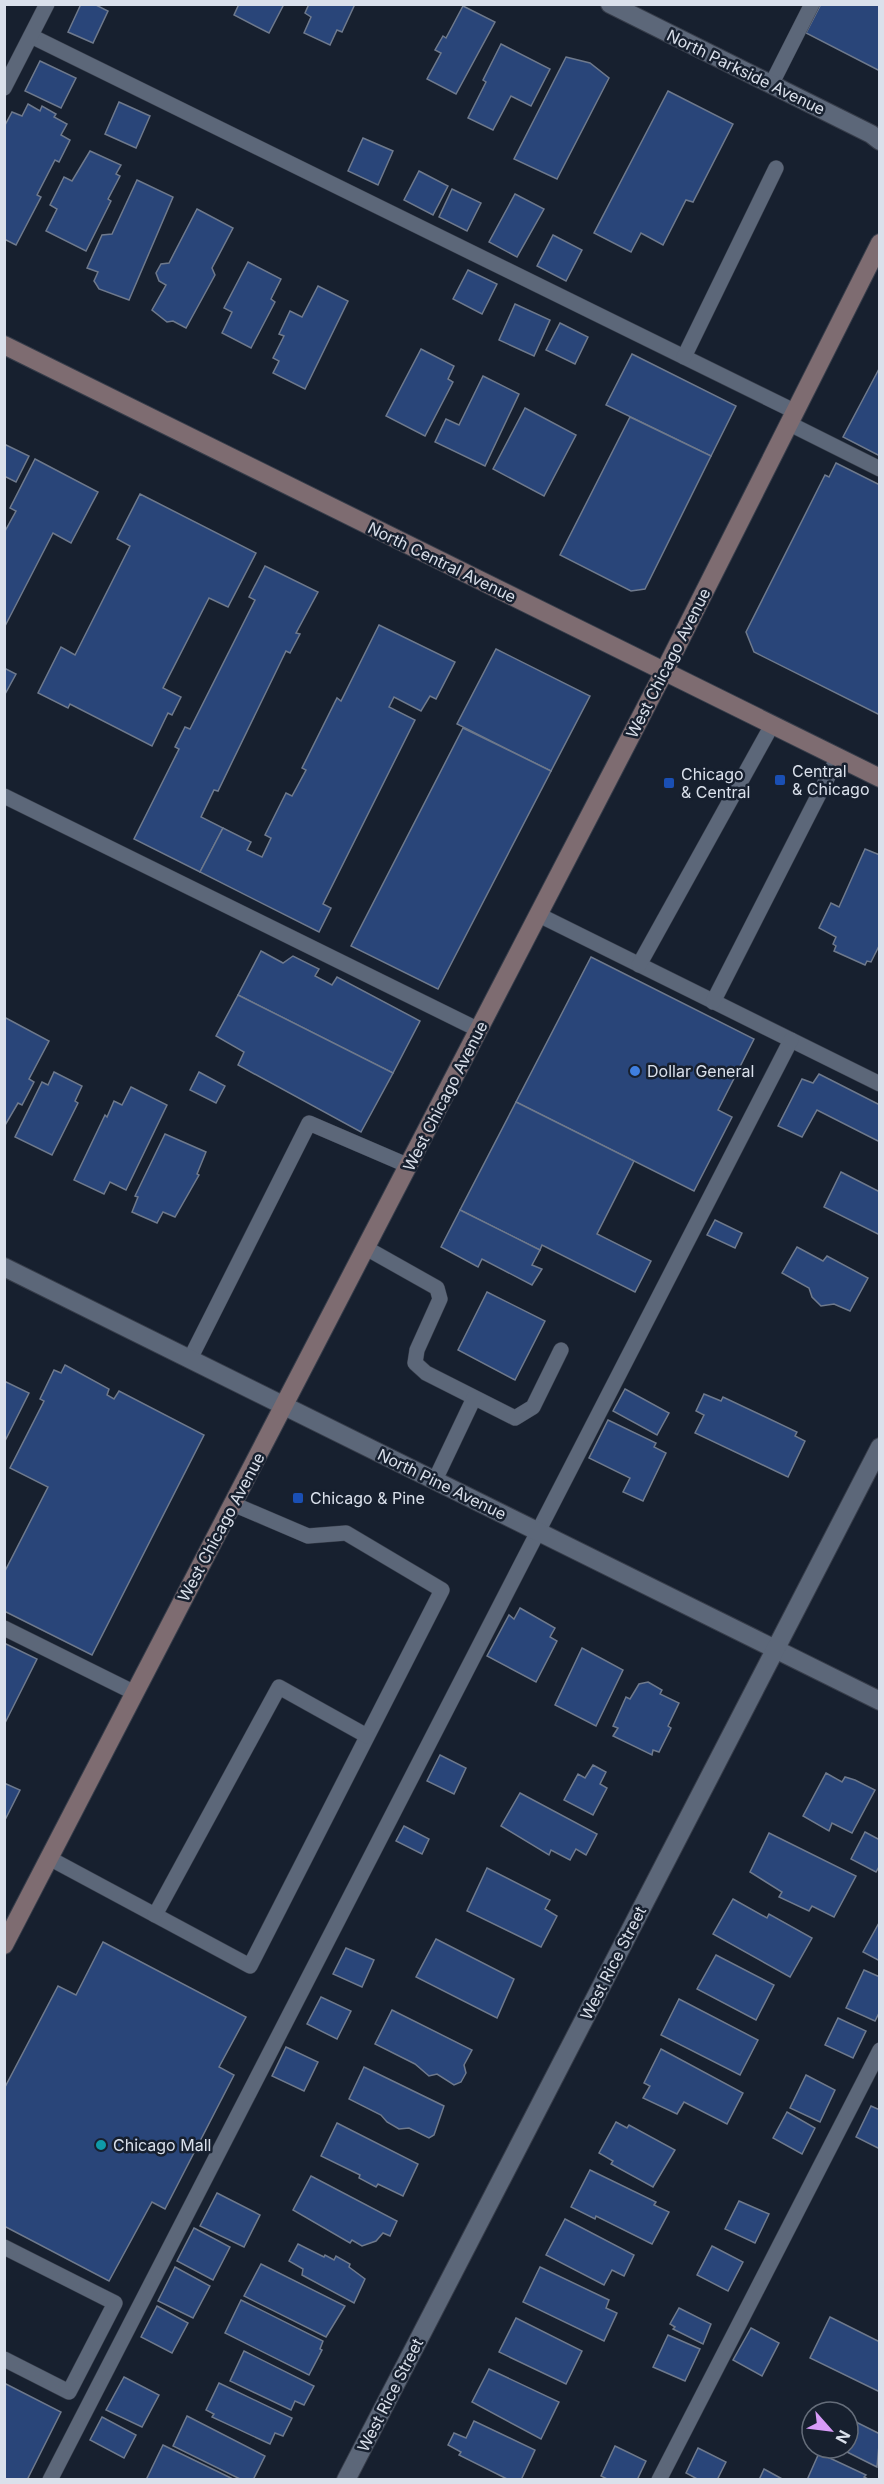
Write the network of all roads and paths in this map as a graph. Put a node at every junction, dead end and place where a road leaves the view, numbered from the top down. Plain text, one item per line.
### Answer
1 (47, 4) edge
2 (610, 4) edge
3 (812, 4) edge
4 (31, 36) junction
5 (771, 85) junction
6 (4, 88) edge
7 (879, 141) edge
8 (776, 168) dead end
9 (879, 243) edge
10 (4, 345) edge
11 (684, 357) junction
12 (791, 417) junction
13 (879, 469) edge
14 (664, 672) junction
15 (772, 725) junction
16 (838, 758) junction
17 (879, 778) edge
18 (4, 796) edge
19 (539, 915) junction
20 (639, 965) junction
21 (713, 1002) junction
22 (479, 1030) junction
23 (791, 1040) junction
24 (879, 1084) edge
25 (408, 1166) junction
26 (366, 1248) junction
27 (4, 1267) edge
28 (561, 1350) dead end
29 (190, 1359) junction
30 (474, 1398) junction
31 (284, 1405) junction
32 (879, 1447) edge
33 (435, 1480) junction
34 (233, 1504) junction
35 (538, 1532) junction
36 (4, 1628) edge
37 (775, 1649) junction
38 (135, 1693) junction
39 (879, 1701) edge
40 (367, 1736) junction
41 (49, 1858) junction
42 (155, 1915) junction
43 (4, 1945) edge
44 (879, 2050) edge
45 (4, 2247) edge
46 (4, 2359) edge
47 (50, 2480) edge
48 (346, 2480) edge
49 (659, 2480) edge

1 - 4 lane
2 - 5 street, North Parkside Avenue
3 - 5 lane
4 - 6 lane
4 - 11 lane
5 - 7 street, North Parkside Avenue
8 - 11 lane
9 - 12 main road, West Chicago Avenue
10 - 14 main road, North Central Avenue
11 - 12 lane
12 - 13 lane
12 - 14 main road, West Chicago Avenue
14 - 15 main road, North Central Avenue
14 - 19 main road, West Chicago Avenue
15 - 16 main road, North Central Avenue
15 - 20 lane
16 - 17 main road, North Central Avenue
16 - 21 lane
18 - 22 lane
19 - 20 lane
19 - 22 main road, West Chicago Avenue
20 - 21 lane
21 - 23 lane
22 - 25 main road, West Chicago Avenue
23 - 24 lane
23 - 35 lane
25 - 26 main road, West Chicago Avenue
25 - 29 lane
26 - 30 lane
26 - 31 main road, West Chicago Avenue
27 - 29 street, North Pine Avenue
28 - 30 lane
29 - 31 street, North Pine Avenue
30 - 33 lane
31 - 33 street, North Pine Avenue
31 - 34 main road, West Chicago Avenue
32 - 37 street, West Rice Street
33 - 35 street, North Pine Avenue
34 - 38 main road, West Chicago Avenue
34 - 40 lane
35 - 37 street, North Pine Avenue
35 - 47 lane
36 - 38 lane
37 - 39 street, North Pine Avenue
37 - 48 street, West Rice Street
38 - 41 main road, West Chicago Avenue
40 - 42 lane
40 - 42 lane
41 - 42 lane
41 - 43 main road, West Chicago Avenue
44 - 49 lane
45 - 46 lane

